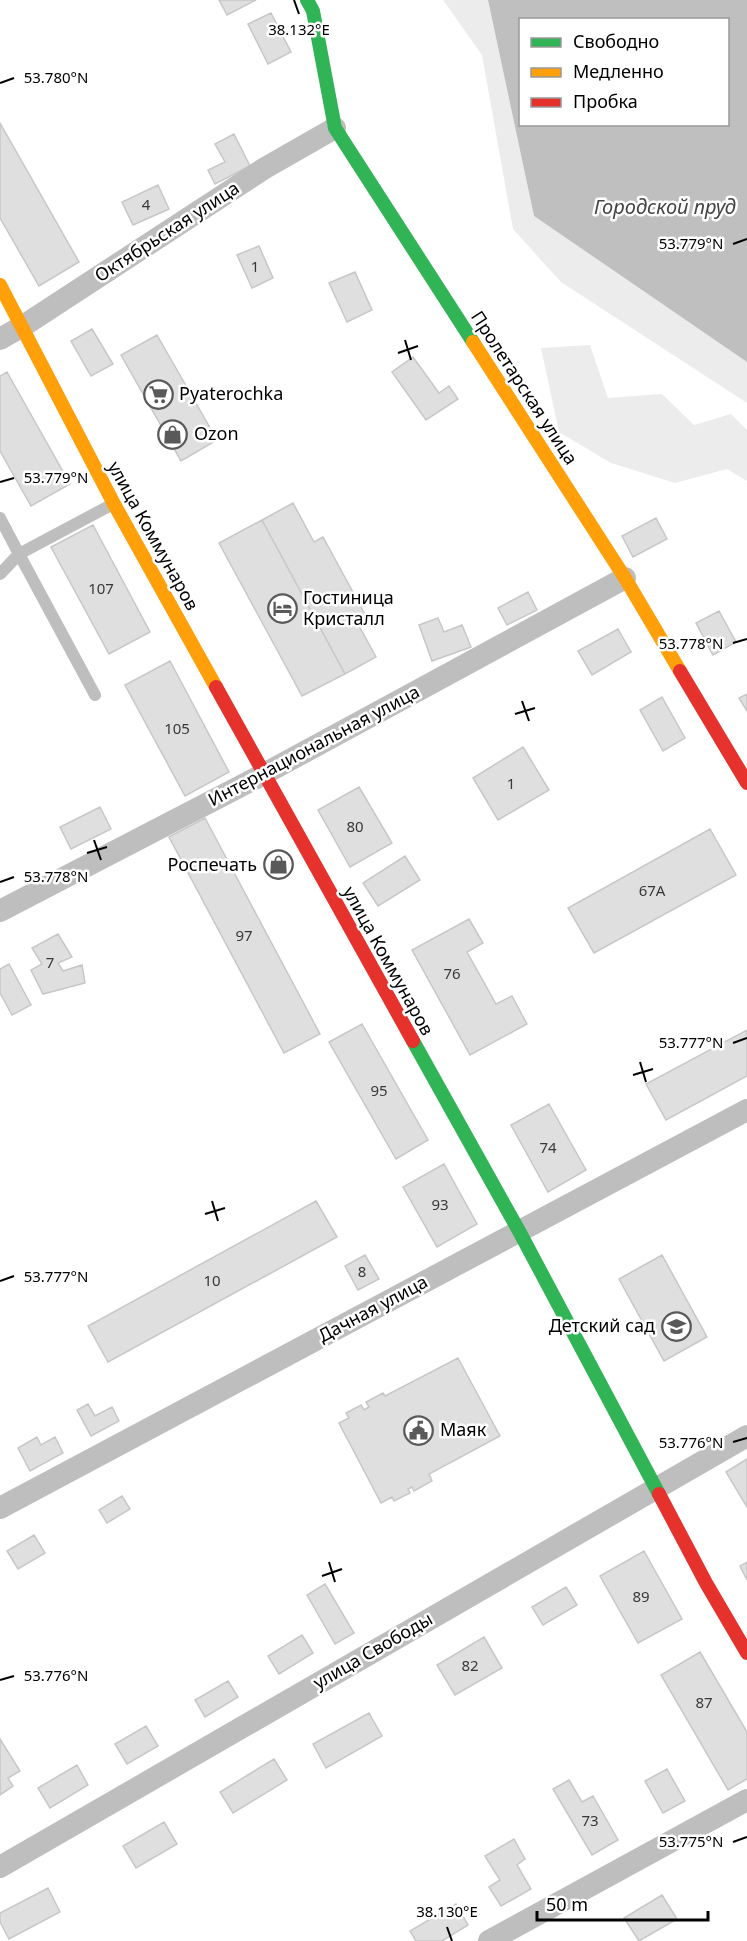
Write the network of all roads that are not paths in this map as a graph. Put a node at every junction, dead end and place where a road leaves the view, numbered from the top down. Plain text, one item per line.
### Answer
1 (307, 0) edge
2 (335, 128) junction
3 (0, 285) edge
4 (23, 326) junction
5 (0, 339) edge
6 (114, 504) junction
7 (0, 518) edge
8 (20, 554) junction
9 (0, 574) edge
10 (625, 578) junction
11 (95, 695) dead end
12 (264, 774) junction
13 (747, 783) edge
14 (0, 911) edge
15 (747, 1110) edge
16 (519, 1231) junction
17 (747, 1436) edge
18 (656, 1487) junction
19 (0, 1508) edge
20 (747, 1653) edge
21 (747, 1800) edge
22 (0, 1868) edge
23 (489, 1941) edge

1 - 2 main road, Пролетарская улица
2 - 4 street, Октябрьская улица
2 - 10 main road, Пролетарская улица
3 - 4 main road, улица Коммунаров
4 - 5 street, Октябрьская улица
4 - 6 main road, улица Коммунаров
6 - 8 lane
6 - 12 main road, улица Коммунаров
7 - 8 lane
8 - 9 lane
8 - 11 lane
10 - 12 street, Интернациональная улица
10 - 13 main road, Пролетарская улица
12 - 14 street, Интернациональная улица
12 - 16 main road, улица Коммунаров
15 - 16 street, Дачная улица
16 - 18 main road, улица Коммунаров
16 - 19 street, Дачная улица
17 - 18 street, улица Свободы
18 - 20 main road, улица Коммунаров
18 - 22 street, улица Свободы
21 - 23 street

